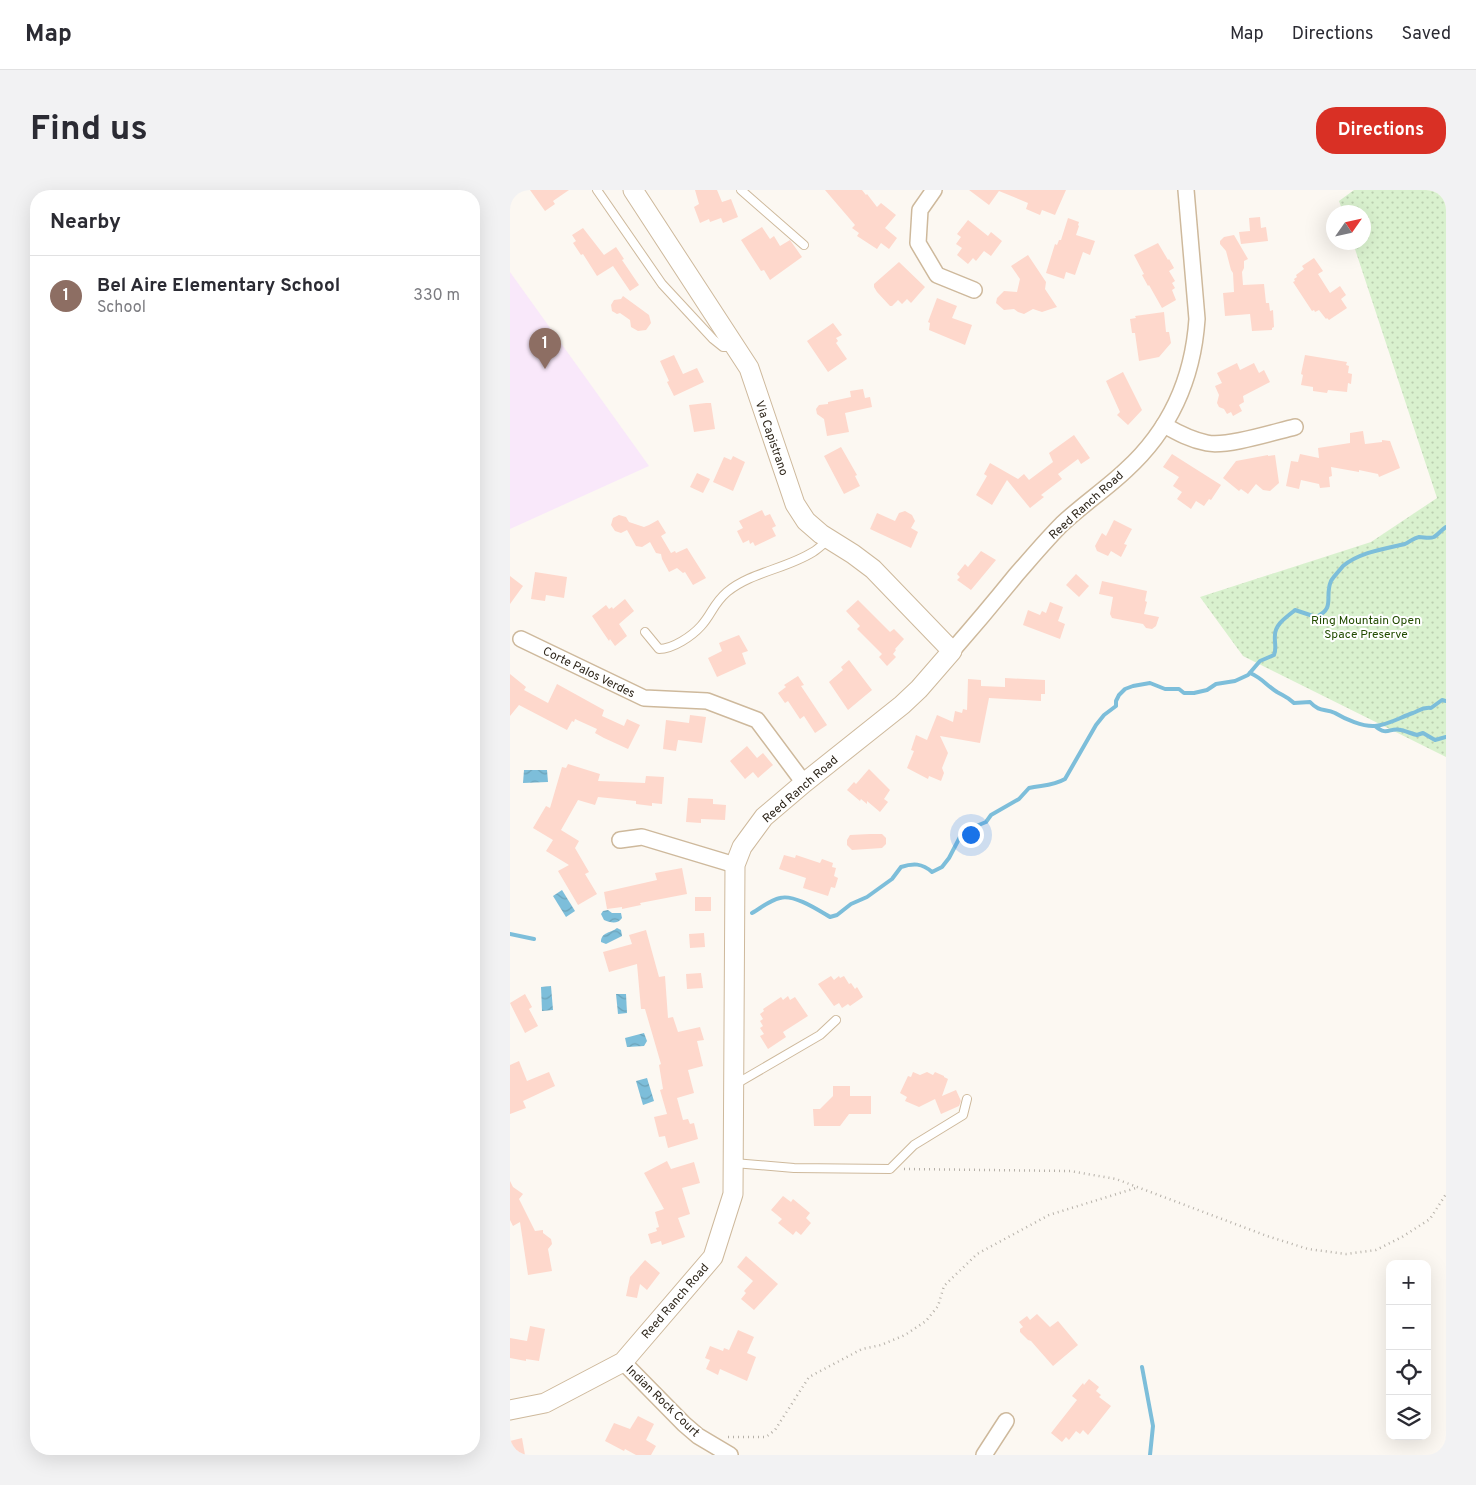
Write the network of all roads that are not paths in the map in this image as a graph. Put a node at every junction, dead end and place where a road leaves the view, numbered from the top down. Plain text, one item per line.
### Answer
1 (597, 190) edge
2 (633, 190) edge
3 (741, 190) edge
4 (934, 190) edge
5 (1186, 190) edge
6 (804, 245) dead end
7 (974, 290) dead end
8 (735, 347) junction
9 (1164, 424) junction
10 (1295, 427) dead end
11 (830, 539) junction
12 (645, 632) dead end
13 (521, 639) dead end
14 (952, 651) junction
15 (804, 783) junction
16 (620, 840) dead end
17 (735, 865) junction
18 (836, 1020) dead end
19 (734, 1085) junction
20 (967, 1099) dead end
21 (734, 1163) junction
22 (623, 1362) junction
23 (510, 1410) edge
24 (1006, 1421) dead end
25 (730, 1455) edge
26 (984, 1455) edge

1 - 8 lane
2 - 8 street, Via Capistrano
3 - 6 lane
4 - 7 street
5 - 9 street, Reed Ranch Road
8 - 11 street, Via Capistrano
9 - 10 street
9 - 14 street, Reed Ranch Road
11 - 12 lane
11 - 14 street, Via Capistrano
13 - 15 street, Corte Palos Verdes
14 - 15 street, Reed Ranch Road
15 - 17 street, Reed Ranch Road
16 - 17 street
17 - 19 street, Reed Ranch Road
18 - 19 lane
19 - 21 street, Reed Ranch Road
20 - 21 lane
21 - 22 street, Reed Ranch Road
22 - 23 street, Reed Ranch Road
22 - 25 street, Indian Rock Court
24 - 26 street

